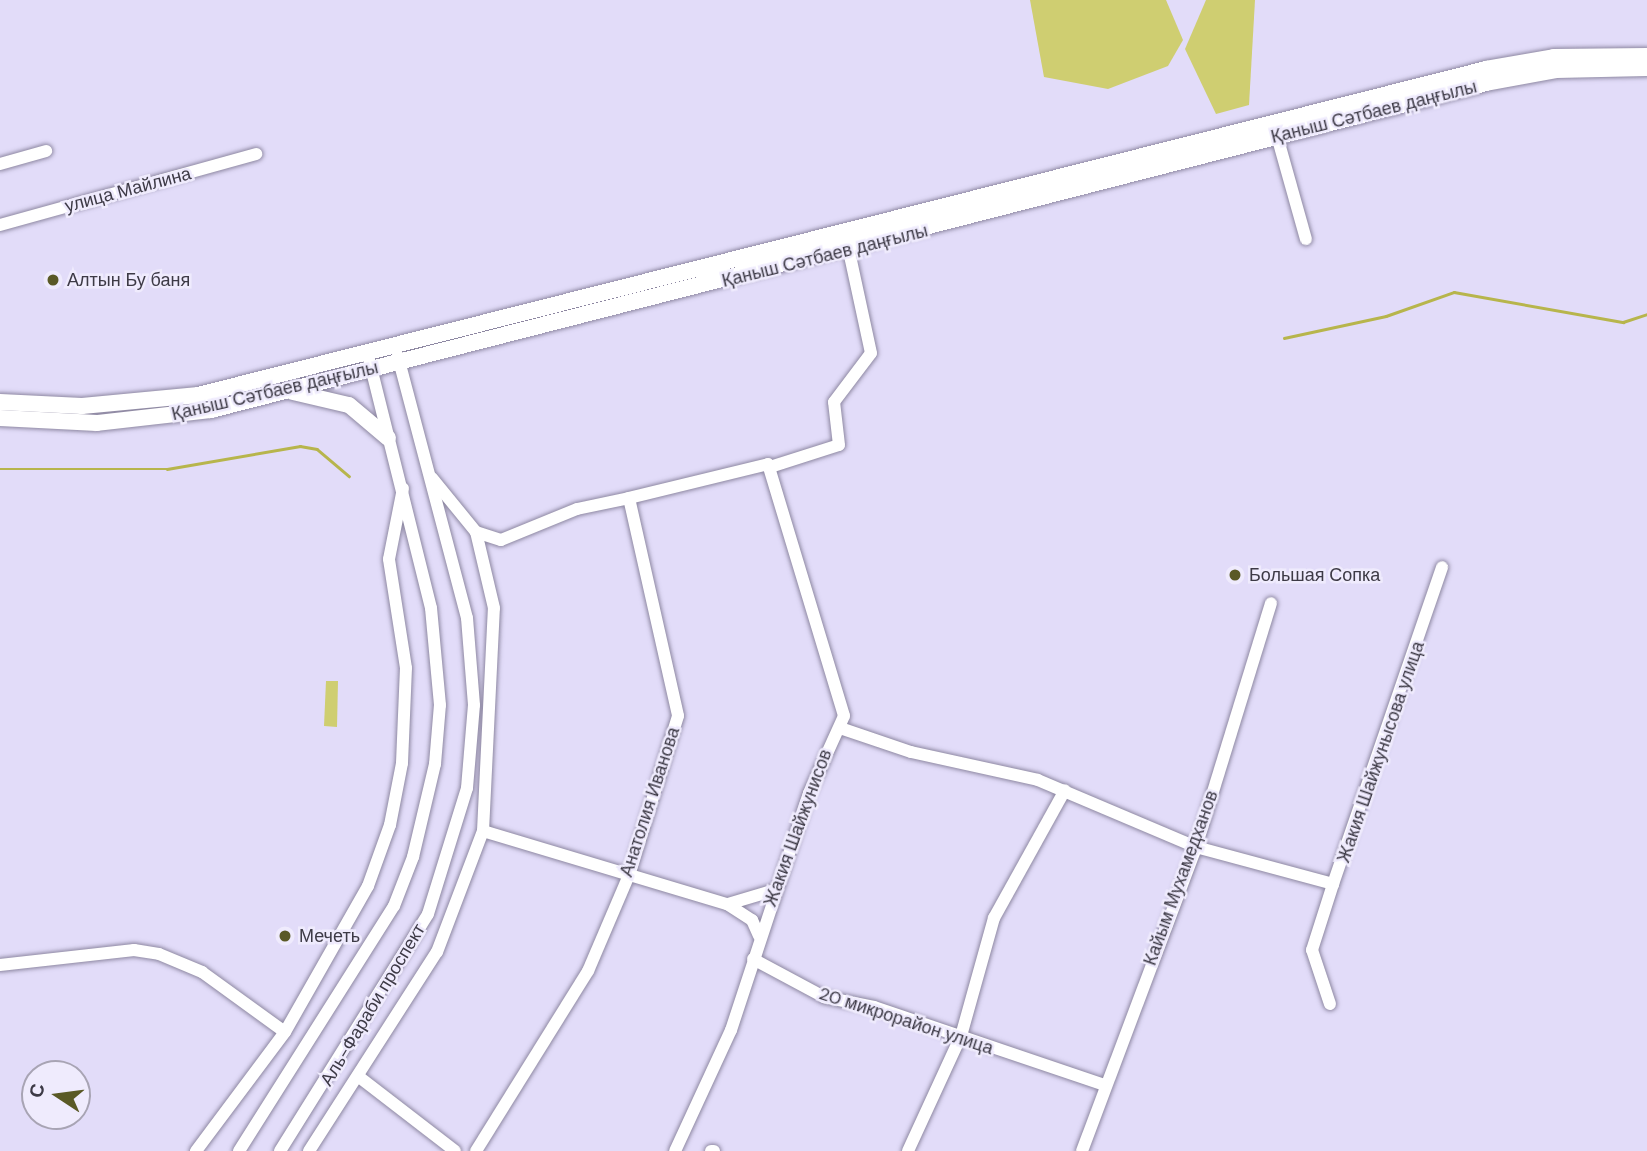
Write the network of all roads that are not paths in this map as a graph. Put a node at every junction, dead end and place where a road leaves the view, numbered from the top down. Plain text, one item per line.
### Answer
1 (1647, 56) edge
2 (1647, 68) edge
3 (1277, 136) junction
4 (46, 151) dead end
5 (256, 154) dead end
6 (0, 164) edge
7 (0, 225) edge
8 (1306, 239) dead end
9 (849, 251) junction
10 (367, 352) junction
11 (397, 352) junction
12 (371, 369) junction
13 (288, 391) junction
14 (0, 402) edge
15 (0, 418) edge
16 (388, 438) junction
17 (769, 465) junction
18 (430, 475) junction
19 (403, 488) junction
20 (629, 498) junction
21 (475, 532) junction
22 (1442, 566) dead end
23 (1271, 603) dead end
24 (843, 729) junction
25 (1065, 790) junction
26 (483, 831) junction
27 (1196, 847) junction
28 (629, 875) junction
29 (1333, 884) junction
30 (775, 890) junction
31 (727, 904) junction
32 (759, 936) junction
33 (753, 958) junction
34 (0, 965) edge
35 (1330, 1004) dead end
36 (285, 1032) junction
37 (961, 1036) junction
38 (359, 1077) junction
39 (1104, 1085) junction
40 (196, 1151) edge
41 (239, 1151) edge
42 (280, 1151) edge
43 (309, 1151) edge
44 (455, 1151) edge
45 (476, 1151) edge
46 (675, 1151) edge
47 (908, 1151) edge
48 (1082, 1151) edge

1 - 11 main road, Қаныш Сәтбаев даңғылы
2 - 3 main road, Қаныш Сәтбаев даңғылы
3 - 8 street
3 - 9 main road, Қаныш Сәтбаев даңғылы
4 - 6 street
5 - 7 street, улица Майлина
9 - 11 main road, Қаныш Сәтбаев даңғылы
9 - 17 street
10 - 11 main road, Қаныш Сәтбаев даңғылы
10 - 12 street, Аль-Фараби проспект
10 - 14 main road, Қаныш Сәтбаев даңғылы
11 - 12 main road, Қаныш Сәтбаев даңғылы
11 - 18 street, Аль-Фараби проспект
12 - 13 main road, Қаныш Сәтбаев даңғылы
12 - 16 street, Аль-Фараби проспект
13 - 15 main road, Қаныш Сәтбаев даңғылы
13 - 16 main road
16 - 19 street, Аль-Фараби проспект
17 - 20 street
17 - 24 street, Жакия Шайжунисов
18 - 21 street
18 - 42 street, Аль-Фараби проспект
19 - 36 street
19 - 41 street, Аль-Фараби проспект
20 - 21 street
20 - 28 street, Анатолия Иванова
21 - 26 street
22 - 29 street, Жакия Шайжунысова улица
23 - 27 street, Кайым Мухамедханов
24 - 25 street, Жакия Шайжунысова улица
24 - 30 street, Жакия Шайжунисов
25 - 27 street, Жакия Шайжунысова улица
25 - 37 street
26 - 28 street
26 - 38 street
27 - 29 street, Жакия Шайжунысова улица
27 - 39 street, Кайым Мухамедханов
28 - 31 street
28 - 45 street, Анатолия Иванова
29 - 35 street
30 - 31 street
30 - 32 street, Жакия Шайжунисов
31 - 32 street
32 - 33 street, Жакия Шайжунисов
33 - 37 street, 20 микрорайон улица
33 - 46 street, Жакия Шайжунисов
34 - 36 street
36 - 40 street
37 - 39 street, 20 микрорайон улица
37 - 47 street
38 - 43 street
38 - 44 street
39 - 48 street, Кайым Мухамедханов

